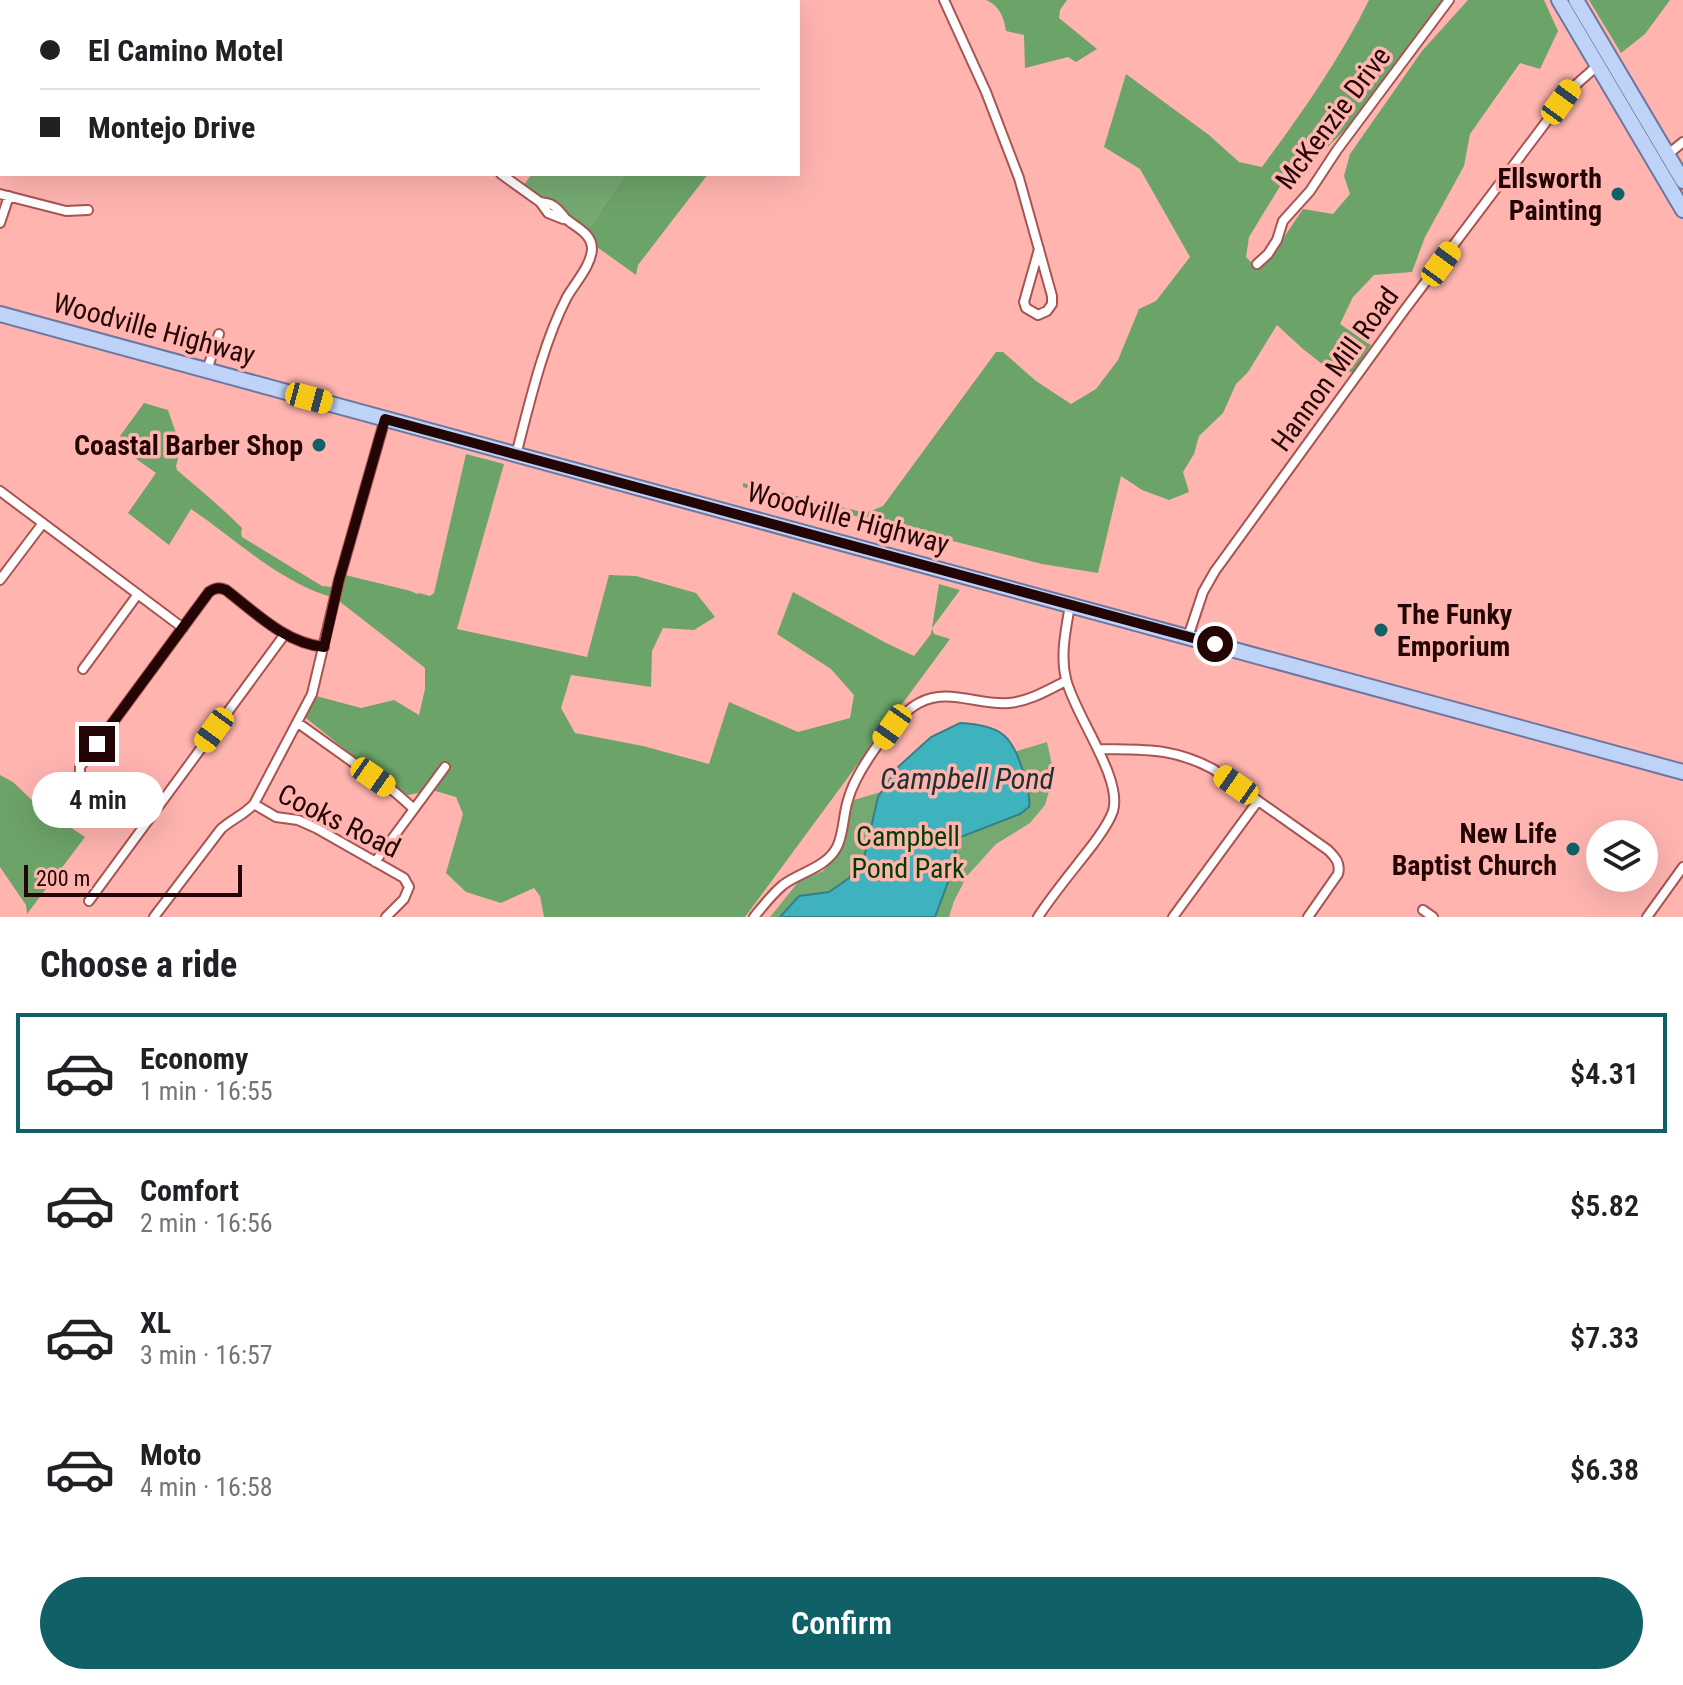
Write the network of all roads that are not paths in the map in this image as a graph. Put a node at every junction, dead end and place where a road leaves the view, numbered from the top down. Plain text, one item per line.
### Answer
1 (944, 0) edge
2 (1449, 0) edge
3 (1559, 0) edge
4 (1576, 0) edge
5 (1601, 43) junction
6 (1597, 66) junction
7 (1622, 78) junction
8 (1683, 142) edge
9 (1667, 155) junction
10 (504, 176) edge
11 (1683, 181) edge
12 (4, 195) edge
13 (1681, 205) edge
14 (88, 210) dead end
15 (0, 223) edge
16 (1039, 249) junction
17 (1257, 264) dead end
18 (0, 314) edge
19 (219, 334) dead end
20 (207, 370) junction
21 (385, 419) junction
22 (516, 455) junction
23 (0, 491) edge
24 (43, 523) junction
25 (0, 580) edge
26 (138, 594) junction
27 (1070, 605) junction
28 (183, 628) junction
29 (285, 634) junction
30 (1188, 637) junction
31 (324, 647) junction
32 (83, 669) dead end
33 (1066, 681) junction
34 (298, 723) junction
35 (1098, 749) junction
36 (445, 767) dead end
37 (1683, 772) edge
38 (1258, 801) junction
39 (254, 804) junction
40 (414, 809) junction
41 (144, 826) junction
42 (375, 862) junction
43 (1683, 867) edge
44 (89, 901) dead end
45 (1423, 910) dead end
46 (154, 917) edge
47 (386, 917) edge
48 (754, 917) edge
49 (1038, 917) edge
50 (1173, 917) edge
51 (1308, 917) edge
52 (1433, 917) edge
53 (1647, 917) edge

1 - 16 street
2 - 17 street, McKenzie Drive
3 - 6 main road
4 - 5 main road
5 - 6 main road
5 - 7 main road
6 - 7 main road
6 - 13 main road
6 - 30 street, Hannon Mill Road
7 - 9 main road
8 - 9 street
9 - 11 main road
10 - 22 street
12 - 14 street
12 - 15 street
16 - 16 street
18 - 20 main road, Woodville Highway
19 - 20 street
20 - 21 main road, Woodville Highway
21 - 22 main road, Woodville Highway
21 - 31 street
22 - 27 main road, Woodville Highway
23 - 24 street
24 - 25 street
24 - 26 street
26 - 28 street
26 - 32 street
27 - 30 main road, Woodville Highway
27 - 33 street
28 - 29 street
28 - 41 street
29 - 31 street
29 - 41 street
30 - 37 main road, Woodville Highway
31 - 34 street
33 - 35 street
33 - 48 street
34 - 39 street
34 - 40 street
35 - 38 street
35 - 49 street
36 - 40 street
38 - 50 street
38 - 51 street
39 - 42 street, Cooks Road
39 - 46 street
40 - 42 street
41 - 44 street
42 - 47 street, Cooks Road
43 - 53 street
45 - 52 street

